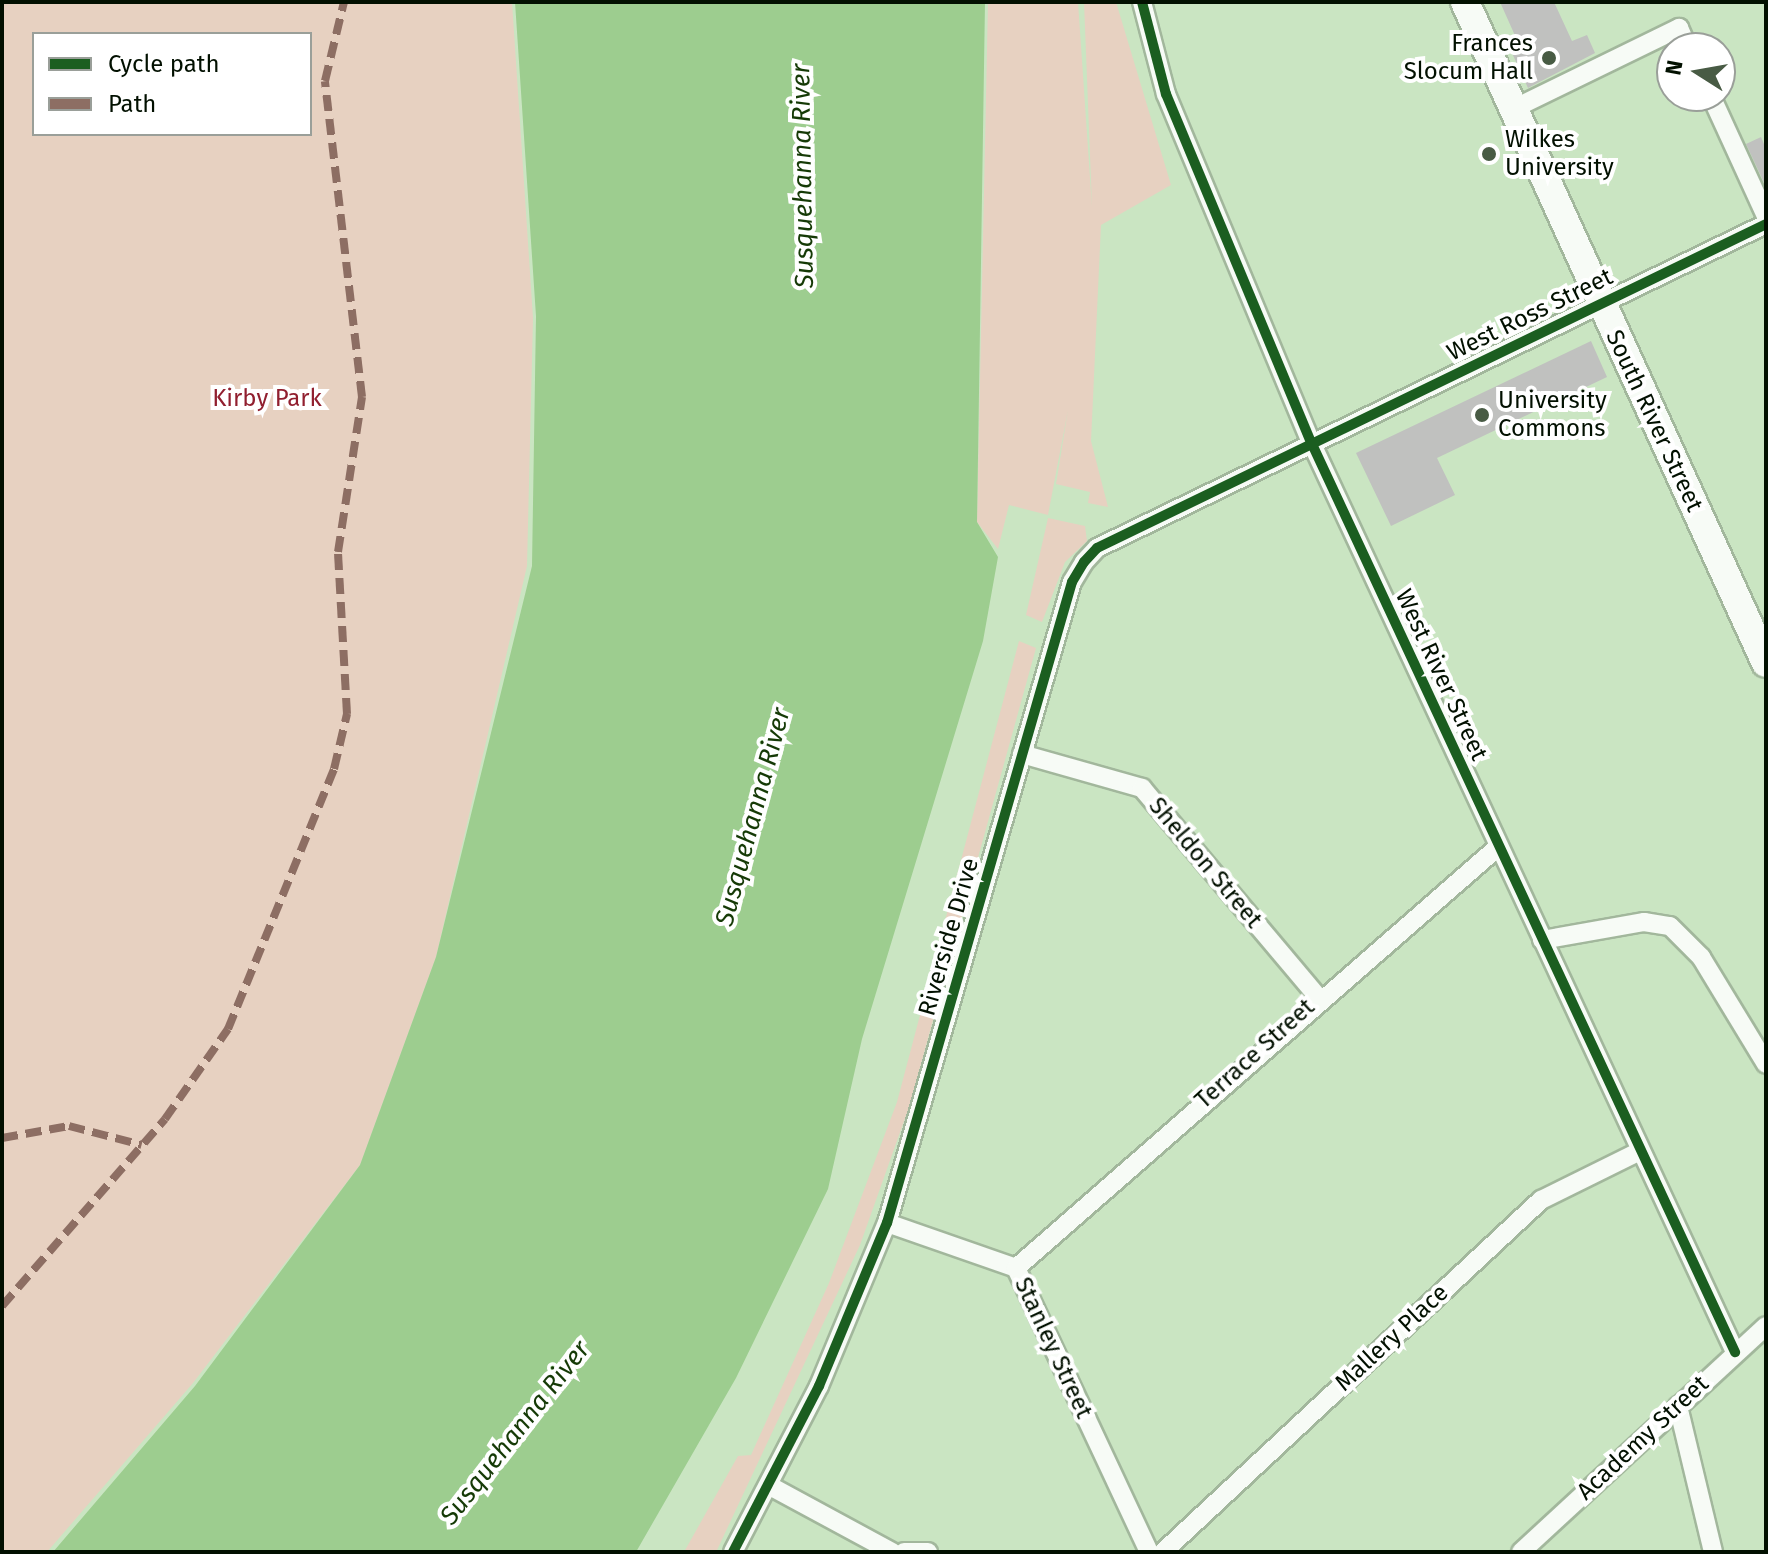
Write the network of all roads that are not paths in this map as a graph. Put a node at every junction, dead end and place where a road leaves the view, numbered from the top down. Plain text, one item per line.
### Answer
1 (1142, 2) edge
2 (1465, 2) edge
3 (1656, 39) edge
4 (1513, 109) junction
5 (1718, 112) edge
6 (1766, 216) edge
7 (1766, 224) edge
8 (1599, 303) junction
9 (1312, 444) junction
10 (1766, 663) edge
11 (1022, 754) junction
12 (1499, 846) junction
13 (1542, 940) junction
14 (1318, 997) junction
15 (1766, 1064) edge
16 (1640, 1151) junction
17 (887, 1223) junction
18 (1016, 1268) junction
19 (1766, 1326) edge
20 (1735, 1352) junction
21 (1678, 1406) junction
22 (770, 1486) junction
23 (733, 1552) edge
24 (892, 1552) edge
25 (904, 1552) edge
26 (928, 1552) edge
27 (1149, 1552) edge
28 (1163, 1552) edge
29 (1521, 1552) edge
30 (1713, 1552) edge

1 - 9 street, West River Street
2 - 4 main road, South River Street
3 - 4 street
4 - 8 main road, South River Street
5 - 6 street
7 - 8 street, West Ross Street
8 - 9 street, West Ross Street
8 - 10 main road, South River Street
9 - 11 street, Riverside Drive
9 - 12 street, West River Street
11 - 14 street, Sheldon Street
11 - 17 street, Riverside Drive
12 - 13 street, West River Street
12 - 14 street, Terrace Street
13 - 15 street
13 - 16 street, West River Street
14 - 18 street, Terrace Street
16 - 20 street, West River Street
16 - 28 street, Mallery Place
17 - 18 street, Stanley Street
17 - 22 street, Riverside Drive
18 - 27 street, Stanley Street
19 - 20 street, Academy Street
20 - 21 street, Academy Street
21 - 29 street, Academy Street
21 - 30 street
22 - 23 street, Riverside Drive
22 - 24 street
25 - 26 street

